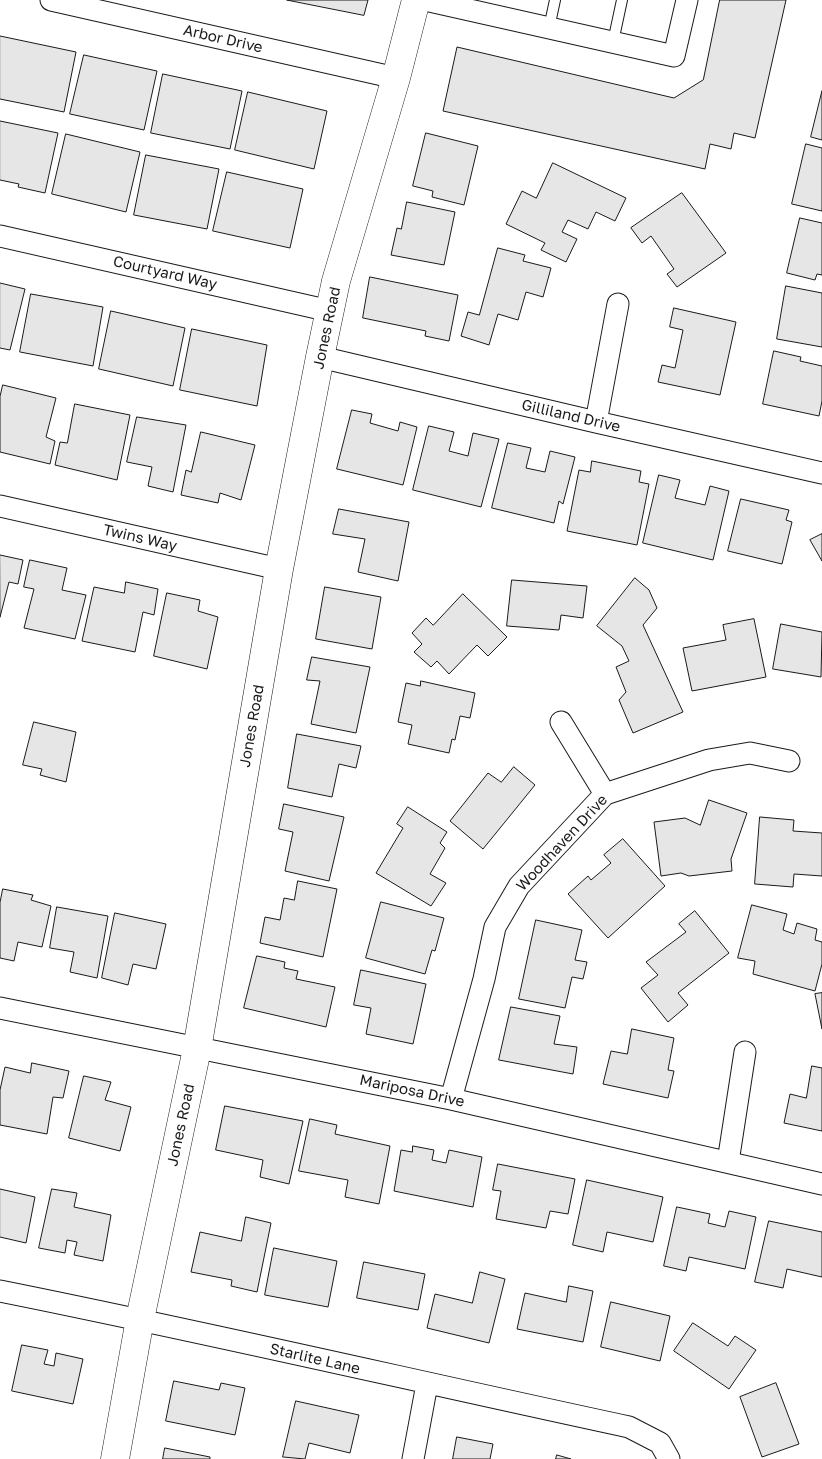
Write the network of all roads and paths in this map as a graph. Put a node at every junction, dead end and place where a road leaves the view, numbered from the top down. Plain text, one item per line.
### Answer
1 (51, 0) edge
2 (416, 0) edge
3 (426, 0) edge
4 (555, 0) edge
5 (622, 0) edge
6 (687, 0) edge
7 (477, 6) edge
8 (549, 28) junction
9 (613, 42) junction
10 (396, 78) junction
11 (0, 236) edge
12 (618, 304) dead end
13 (330, 310) junction
14 (320, 357) junction
15 (596, 422) junction
16 (822, 473) edge
17 (0, 506) edge
18 (279, 569) junction
19 (561, 722) dead end
20 (788, 761) dead end
21 (605, 794) junction
22 (0, 1008) edge
23 (197, 1048) junction
24 (745, 1052) dead end
25 (450, 1099) junction
26 (728, 1162) junction
27 (822, 1184) edge
28 (0, 1290) edge
29 (140, 1319) junction
30 (427, 1384) junction
31 (116, 1459) edge
32 (412, 1459) edge
33 (669, 1459) edge

1 - 10 street, Arbor Drive
2 - 10 street, Jones Road
3 - 7 street
4 - 8 lane
5 - 9 lane
6 - 9 street
7 - 8 street
8 - 9 street
10 - 13 street, Jones Road
11 - 13 street, Courtyard Way
12 - 15 street
13 - 14 street, Jones Road
14 - 15 street, Gilliland Drive
14 - 18 street, Jones Road
15 - 16 street, Gilliland Drive
17 - 18 street, Twins Way
18 - 23 street, Jones Road
19 - 21 street
20 - 21 street, Woodhaven Drive
21 - 25 street, Woodhaven Drive
22 - 23 street, Mariposa Drive
23 - 25 street, Mariposa Drive
23 - 29 street, Jones Road
24 - 26 street
25 - 26 street, Mariposa Drive
26 - 27 street, Mariposa Drive
28 - 29 street, Starlite Lane
29 - 30 street, Starlite Lane
29 - 31 street, Jones Road
30 - 32 street
30 - 33 street, Starlite Lane

